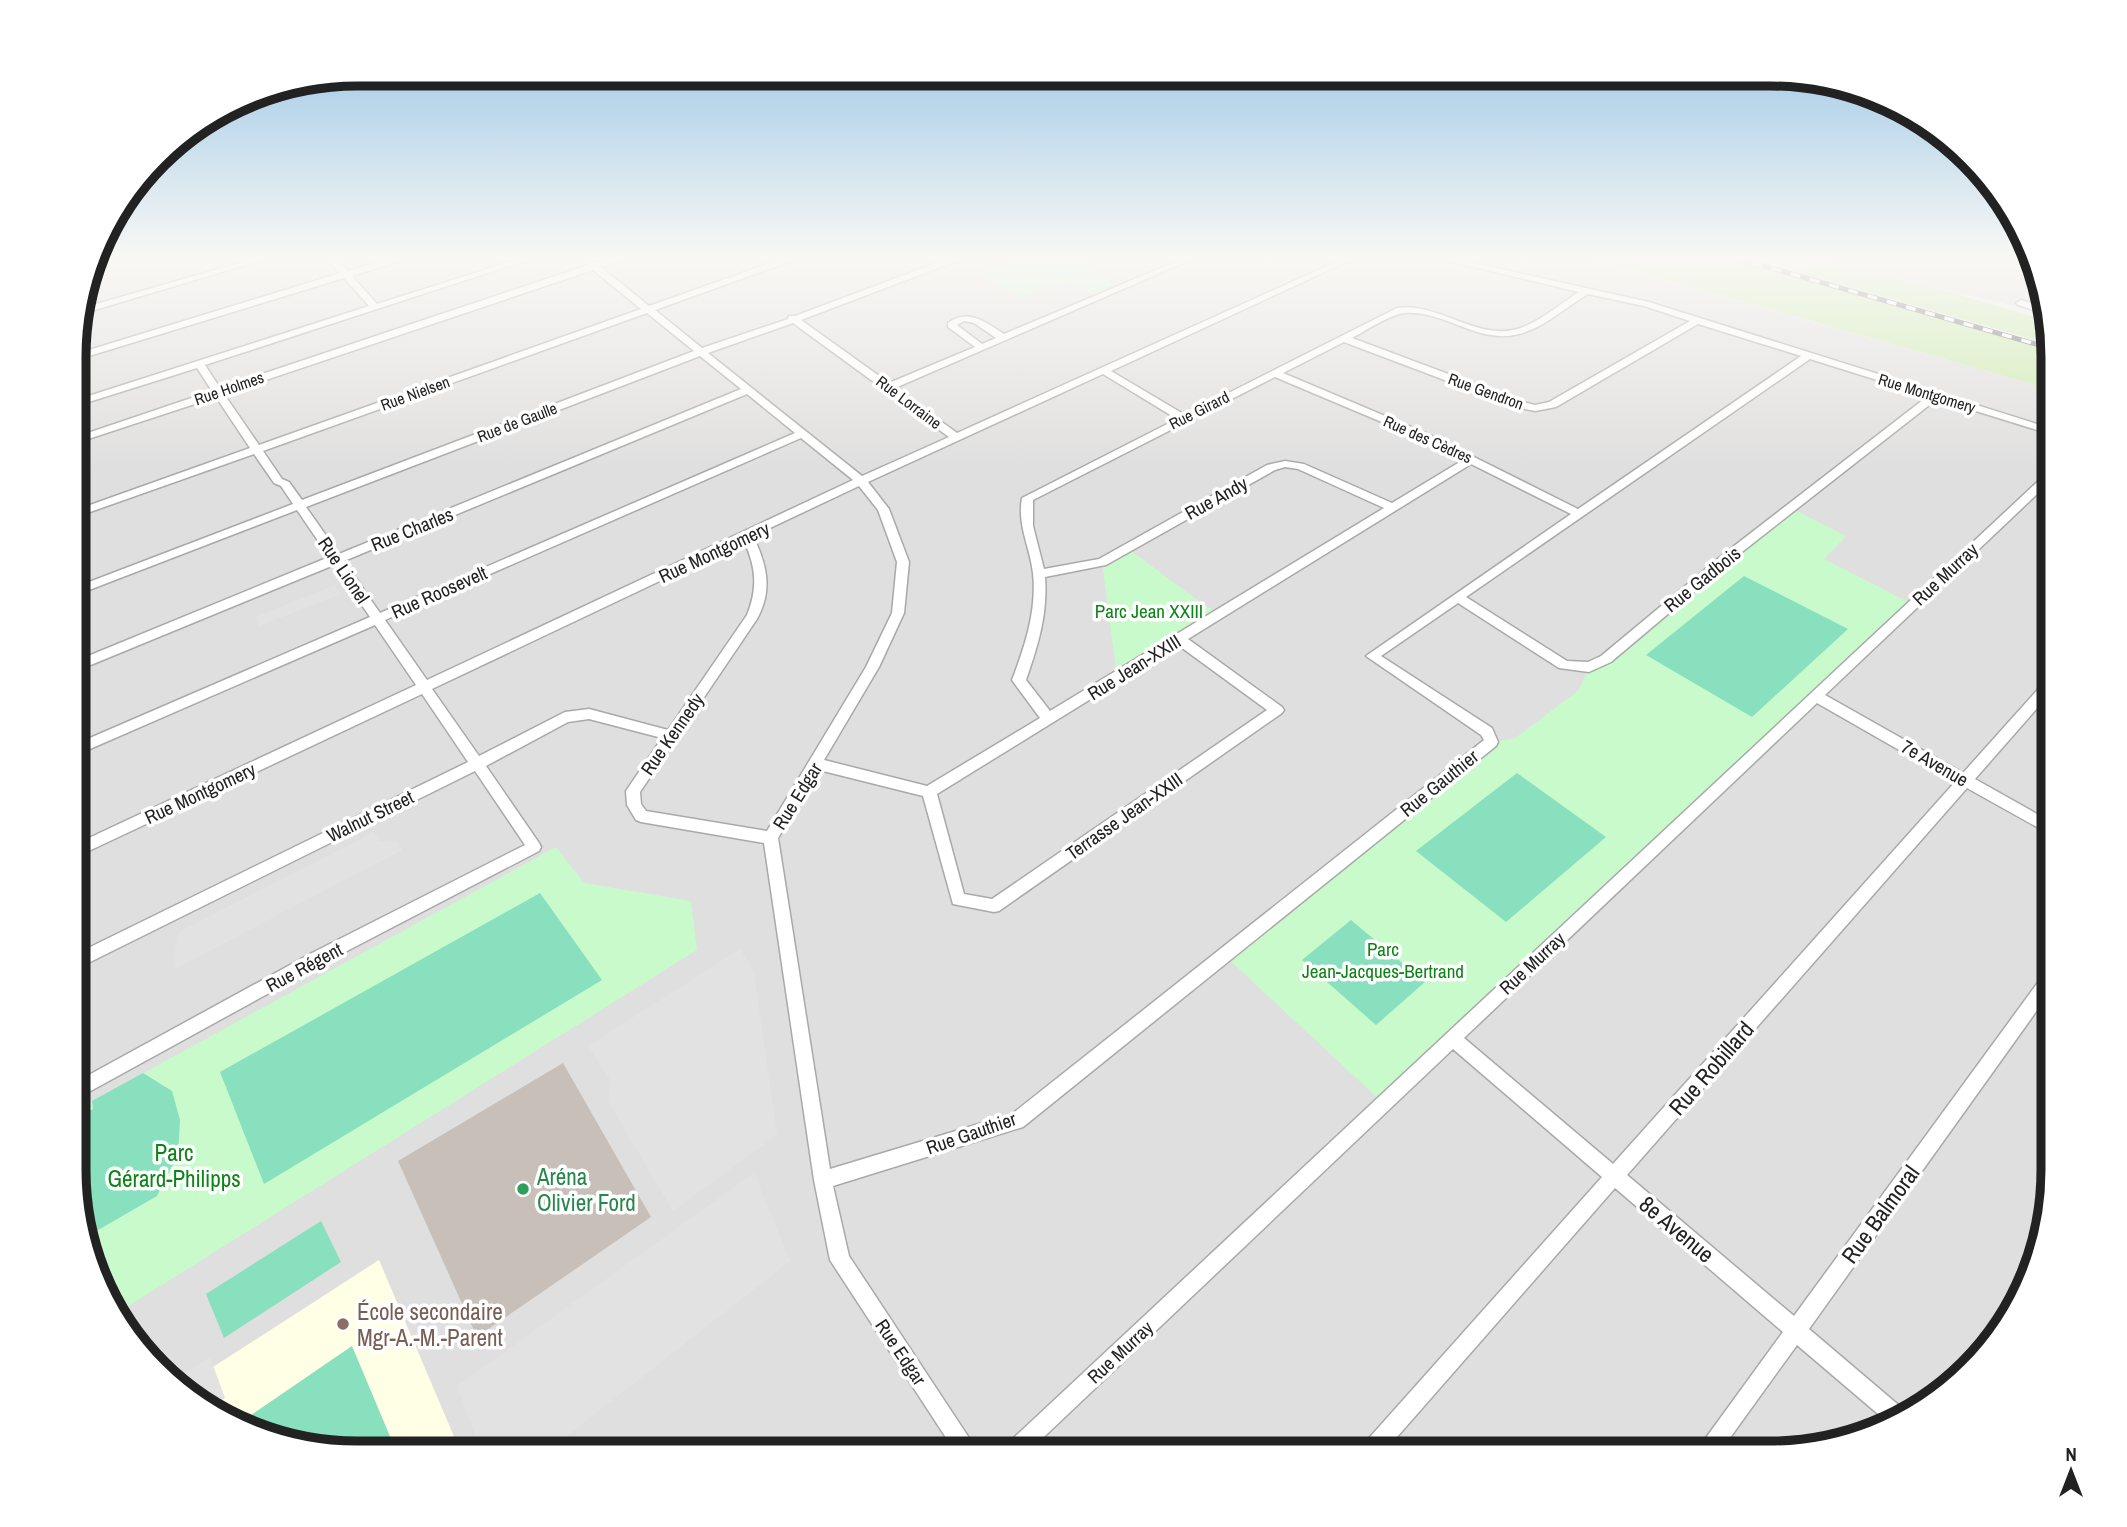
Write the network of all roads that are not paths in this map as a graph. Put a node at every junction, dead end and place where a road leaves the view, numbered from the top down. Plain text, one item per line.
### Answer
1 (169, 328) edge
2 (309, 328) edge
3 (408, 328) edge
4 (594, 328) edge
5 (671, 328) edge
6 (764, 328) edge
7 (806, 328) edge
8 (954, 328) edge
9 (990, 328) edge
10 (1026, 328) edge
11 (1198, 328) edge
12 (1363, 328) edge
13 (1476, 328) edge
14 (1524, 328) edge
15 (1684, 328) edge
16 (1719, 328) edge
17 (1003, 338) junction
18 (1343, 338) junction
19 (981, 347) junction
20 (700, 352) junction
21 (86, 354) edge
22 (1808, 356) junction
23 (199, 364) junction
24 (1106, 372) junction
25 (1274, 373) junction
26 (889, 387) junction
27 (748, 390) junction
28 (217, 393) junction
29 (1934, 396) junction
30 (86, 400) edge
31 (1183, 418) junction
32 (2041, 428) edge
33 (803, 433) junction
34 (86, 437) edge
35 (957, 438) junction
36 (258, 449) junction
37 (1472, 459) junction
38 (861, 481) junction
39 (2041, 483) edge
40 (300, 506) junction
41 (1393, 508) junction
42 (86, 510) edge
43 (1578, 513) junction
44 (747, 536) junction
45 (337, 560) junction
46 (1040, 574) junction
47 (86, 587) edge
48 (1457, 597) junction
49 (377, 619) junction
50 (1179, 639) junction
51 (86, 662) edge
52 (425, 688) junction
53 (2041, 694) edge
54 (1816, 696) junction
55 (1048, 719) junction
56 (672, 736) junction
57 (86, 746) edge
58 (477, 764) junction
59 (817, 764) junction
60 (1965, 780) junction
61 (929, 792) junction
62 (2041, 823) edge
63 (771, 838) junction
64 (86, 846) edge
65 (534, 847) joint
66 (86, 957) edge
67 (2041, 992) edge
68 (1452, 1038) junction
69 (86, 1086) edge
70 (1615, 1176) junction
71 (823, 1180) junction
72 (1796, 1331) junction
73 (1892, 1412) edge
74 (960, 1441) edge
75 (1025, 1441) edge
76 (1380, 1441) edge
77 (1716, 1441) edge

1 - 21 street
2 - 23 street
3 - 28 street, Rue Holmes
4 - 36 street, Rue Nielsen
5 - 20 street, Rue Edgar
6 - 20 street, Rue de Gaulle
7 - 26 street, Rue Lorraine
8 - 19 street
9 - 17 street
10 - 17 street
11 - 24 street, Rue Montgomery
12 - 18 street, Rue Girard
13 - 14 street, Rue Girard
15 - 18 street, Rue Gendron
16 - 22 street, Rue Montgomery
17 - 19 street
18 - 25 street, Rue Girard
19 - 26 street
20 - 27 street, Rue Edgar
20 - 40 street, Rue de Gaulle
22 - 29 street, Rue Montgomery
22 - 43 street, Rue Gauthier
23 - 28 street, Rue Lionel
23 - 30 street
24 - 31 street
24 - 35 street, Rue Montgomery
25 - 31 street, Rue Girard
25 - 37 street, Rue des Cèdres
26 - 35 street, Rue Lorraine
27 - 33 street, Rue Edgar
27 - 45 street, Rue Charles
28 - 34 street, Rue Holmes
28 - 36 street, Rue Lionel
29 - 32 street, Rue Montgomery
29 - 48 street, Rue Gadbois
31 - 46 street, Rue Girard
33 - 38 street, Rue Edgar
33 - 49 street, Rue Roosevelt
35 - 38 street, Rue Montgomery
36 - 40 street, Rue Lionel
36 - 42 street, Rue Nielsen
37 - 41 street, Rue Jean-XXIII
37 - 43 street, Rue des Cèdres
38 - 44 street, Rue Montgomery
38 - 59 street, Rue Edgar
39 - 54 street, Rue Murray
40 - 45 street, Rue Lionel
40 - 47 street, Rue de Gaulle
41 - 46 street, Rue Andy
41 - 50 street, Rue Jean-XXIII
43 - 48 street, Rue Gauthier
44 - 52 street, Rue Montgomery
44 - 56 street, Rue Kennedy
45 - 49 street, Rue Lionel
45 - 51 street, Rue Charles
46 - 55 street, Rue Girard
48 - 71 street, Rue Gauthier
49 - 52 street, Rue Lionel
49 - 57 street, Rue Roosevelt
50 - 55 street, Rue Jean-XXIII
50 - 61 street, Terrasse Jean-XXIII
52 - 58 street, Rue Lionel
52 - 64 street, Rue Montgomery
53 - 60 street, Rue Robillard
54 - 60 street, 7e Avenue
54 - 68 street, Rue Murray
55 - 61 street, Rue Jean-XXIII
56 - 58 street, Walnut Street
56 - 63 street, Rue Kennedy
58 - 65 street, Rue Lionel
58 - 66 street, Walnut Street
59 - 61 street
59 - 63 street, Rue Edgar
60 - 62 street, 7e Avenue
60 - 70 street, Rue Robillard
63 - 71 street, Rue Edgar
65 - 69 street, Rue Régent
67 - 72 street, Rue Balmoral
68 - 70 street, 8e Avenue
68 - 75 street, Rue Murray
70 - 72 street, 8e Avenue
70 - 76 street, Rue Robillard
71 - 74 street, Rue Edgar
72 - 73 street, 8e Avenue
72 - 77 street, Rue Balmoral

